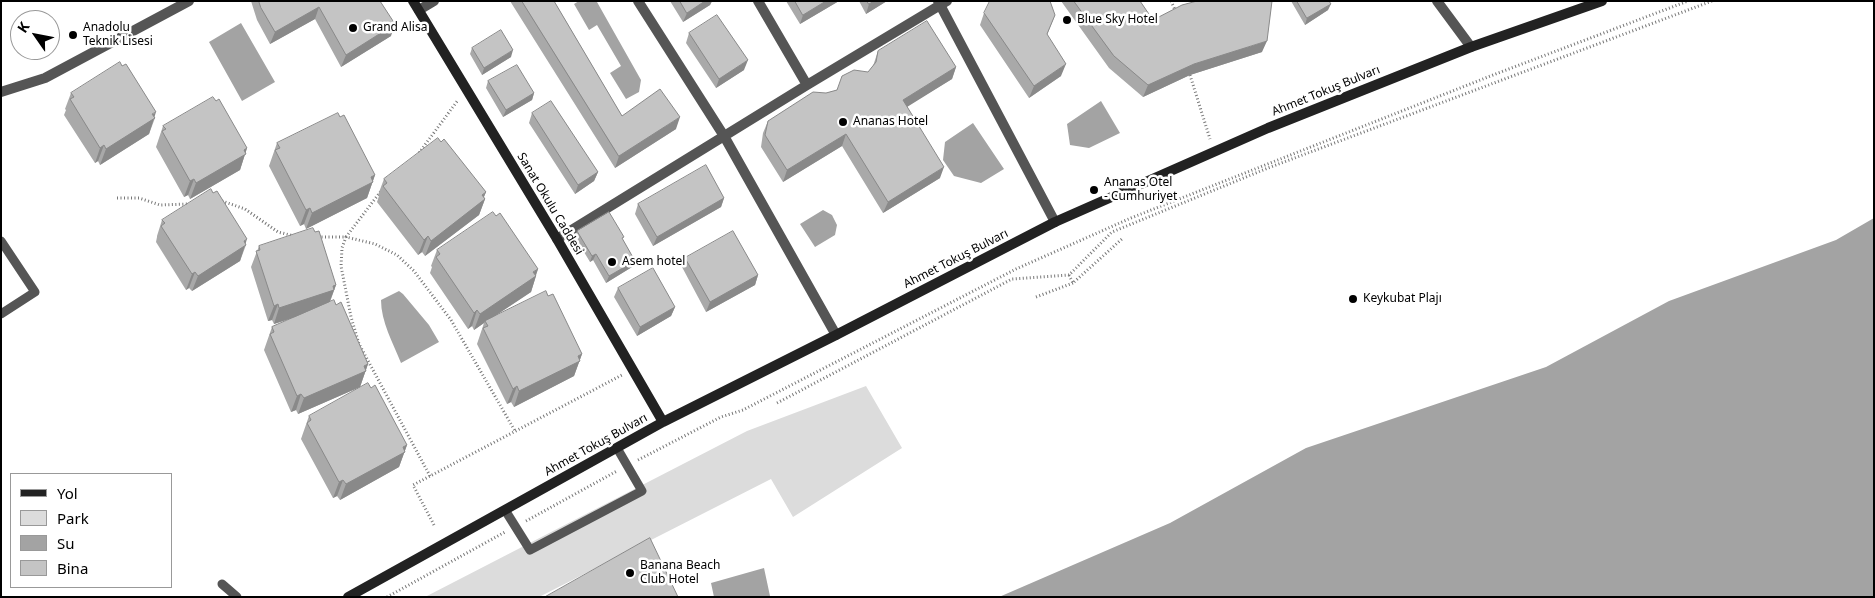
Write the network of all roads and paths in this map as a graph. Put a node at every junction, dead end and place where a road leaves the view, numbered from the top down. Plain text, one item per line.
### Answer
1 (190, 1) edge
2 (434, 1) edge
3 (638, 1) edge
4 (758, 1) edge
5 (1171, 1) edge
6 (1438, 1) edge
7 (1602, 1) edge
8 (1688, 1) edge
9 (1712, 1) edge
10 (942, 3) edge
11 (416, 6) edge
12 (1177, 17) edge
13 (1471, 47) junction
14 (1190, 76) edge
15 (807, 85) junction
16 (1, 92) edge
17 (469, 92) junction
18 (724, 136) junction
19 (1214, 152) junction
20 (414, 158) edge
21 (382, 189) edge
22 (118, 198) dead end
23 (215, 201) edge
24 (192, 203) edge
25 (1055, 222) junction
26 (300, 236) edge
27 (314, 237) edge
28 (346, 237) junction
29 (1123, 238) dead end
30 (557, 239) junction
31 (1, 241) edge
32 (1069, 275) junction
33 (1073, 283) junction
34 (1036, 297) dead end
35 (1, 314) edge
36 (836, 335) junction
37 (622, 375) dead end
38 (777, 403) dead end
39 (663, 422) junction
40 (515, 431) junction
41 (617, 448) junction
42 (627, 466) junction
43 (430, 476) junction
44 (505, 510) junction
45 (434, 525) dead end
46 (516, 526) junction
47 (222, 584) dead end
48 (237, 597) edge
49 (348, 597) edge
50 (387, 597) edge

1 - 16 street
2 - 11 street
3 - 18 street
4 - 15 street
5 - 12 path
6 - 13 street
7 - 13 main road, Ahmet Tokuş Bulvarı
8 - 42 path
9 - 32 path
10 - 15 street
10 - 25 street
11 - 17 main road, Sanat Okulu Caddesi
13 - 19 main road, Ahmet Tokuş Bulvarı
14 - 19 path
15 - 18 street
17 - 20 path
17 - 30 main road, Sanat Okulu Caddesi
18 - 30 street
18 - 36 street
19 - 25 main road, Ahmet Tokuş Bulvarı
21 - 28 path
22 - 24 path
23 - 26 path
25 - 36 main road, Ahmet Tokuş Bulvarı
27 - 28 path
28 - 40 path
28 - 43 path
29 - 33 path
30 - 39 main road, Sanat Okulu Caddesi
31 - 35 lane
32 - 33 path
32 - 38 path
33 - 34 path
36 - 39 main road, Ahmet Tokuş Bulvarı
37 - 40 path
39 - 41 main road, Ahmet Tokuş Bulvarı
40 - 43 path
41 - 42 lane
41 - 44 main road, Ahmet Tokuş Bulvarı
42 - 46 path
42 - 46 lane
43 - 45 path
44 - 46 lane
44 - 49 main road, Ahmet Tokuş Bulvarı
46 - 50 path
47 - 48 lane

